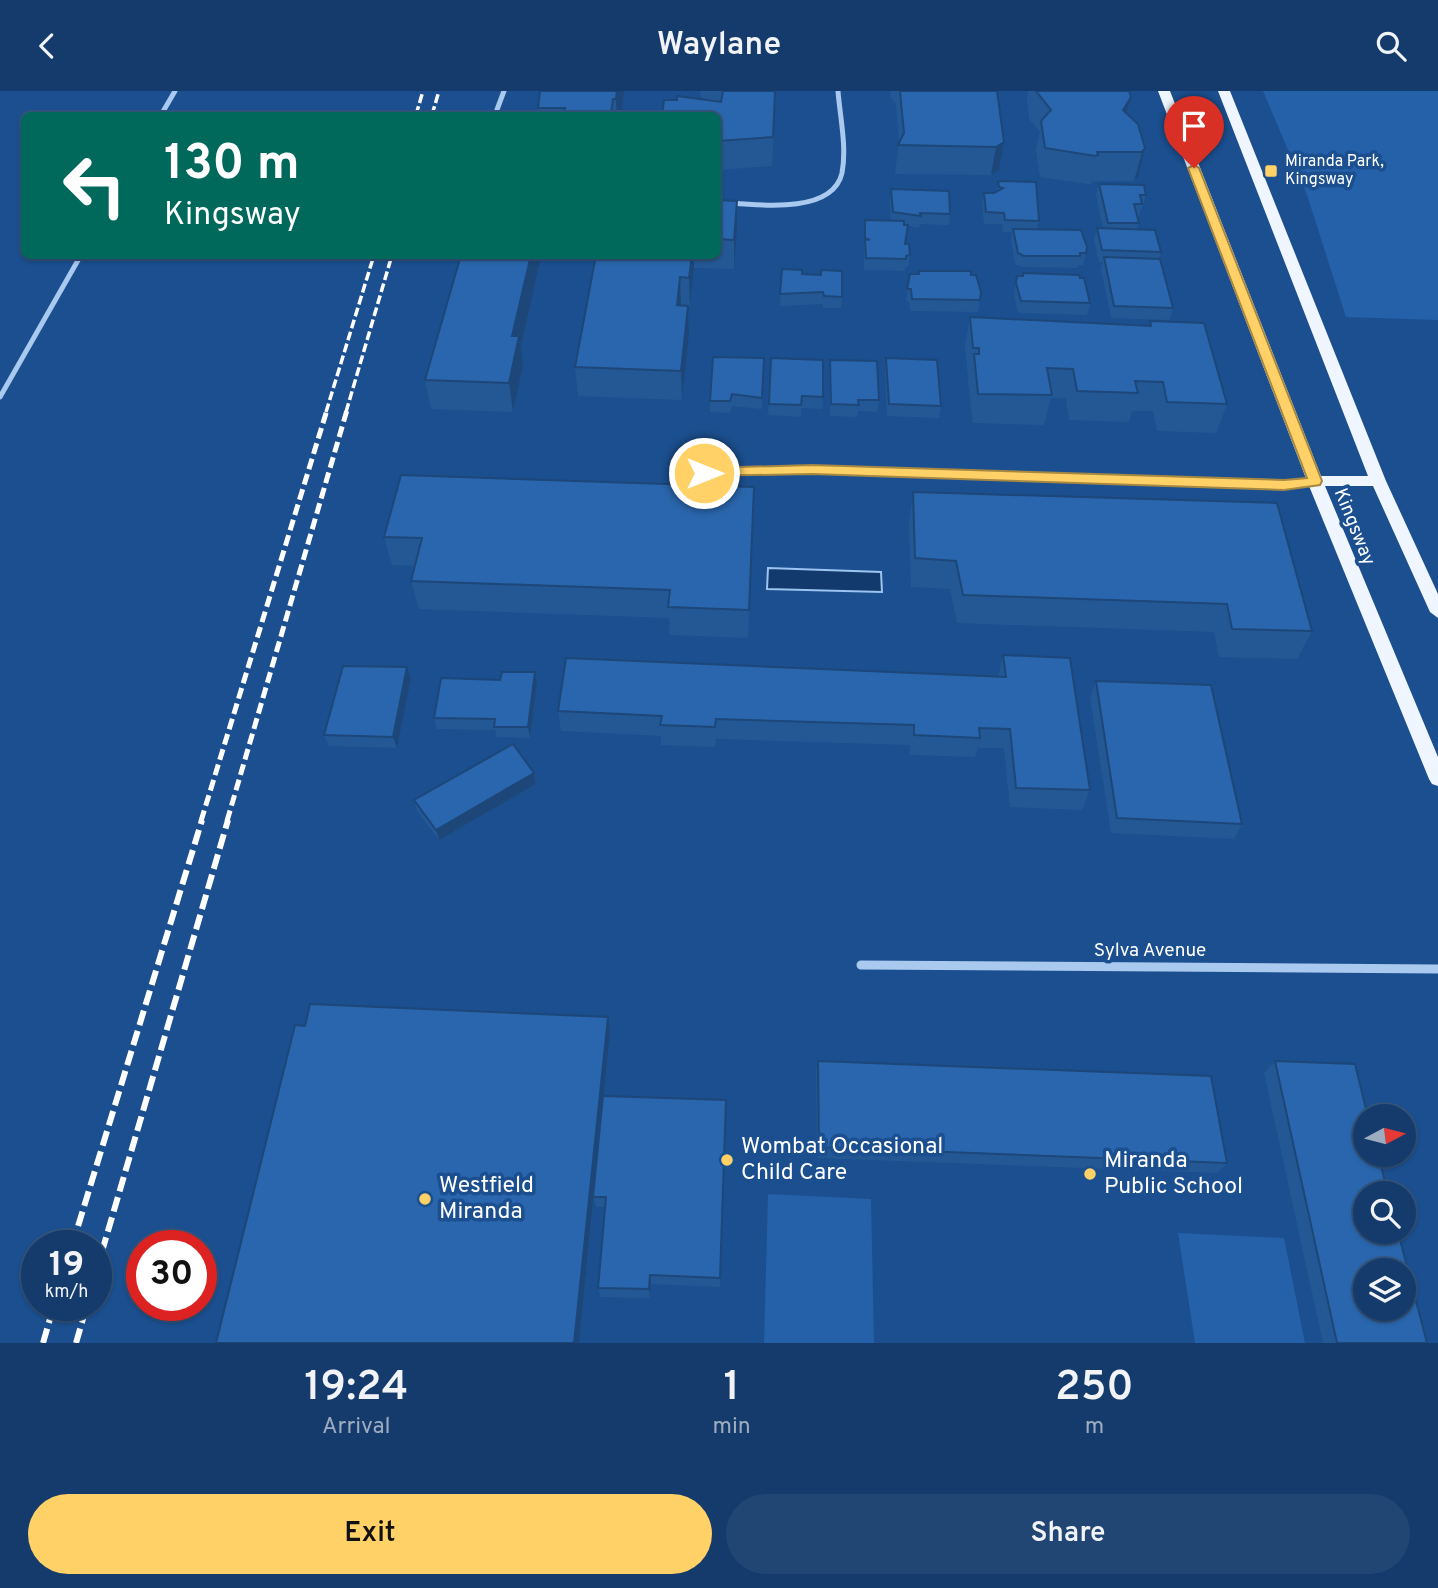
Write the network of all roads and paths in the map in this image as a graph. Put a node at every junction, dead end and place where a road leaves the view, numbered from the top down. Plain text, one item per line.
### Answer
1 (175, 91) edge
2 (504, 91) edge
3 (838, 91) edge
4 (1164, 91) edge
5 (1224, 91) edge
6 (163, 112) edge
7 (496, 112) edge
8 (721, 202) edge
9 (79, 259) edge
10 (0, 397) edge
11 (677, 473) dead end
12 (1315, 481) junction
13 (1378, 481) junction
14 (1438, 612) edge
15 (1438, 779) edge
16 (861, 965) dead end
17 (1438, 969) edge

1 - 6 street
2 - 7 street
3 - 8 street
4 - 12 main road, Kingsway
5 - 13 main road, Kingsway
9 - 10 street
11 - 12 street
12 - 13 main road
12 - 15 main road, Kingsway
13 - 14 main road, Kingsway
16 - 17 street, Sylva Avenue

